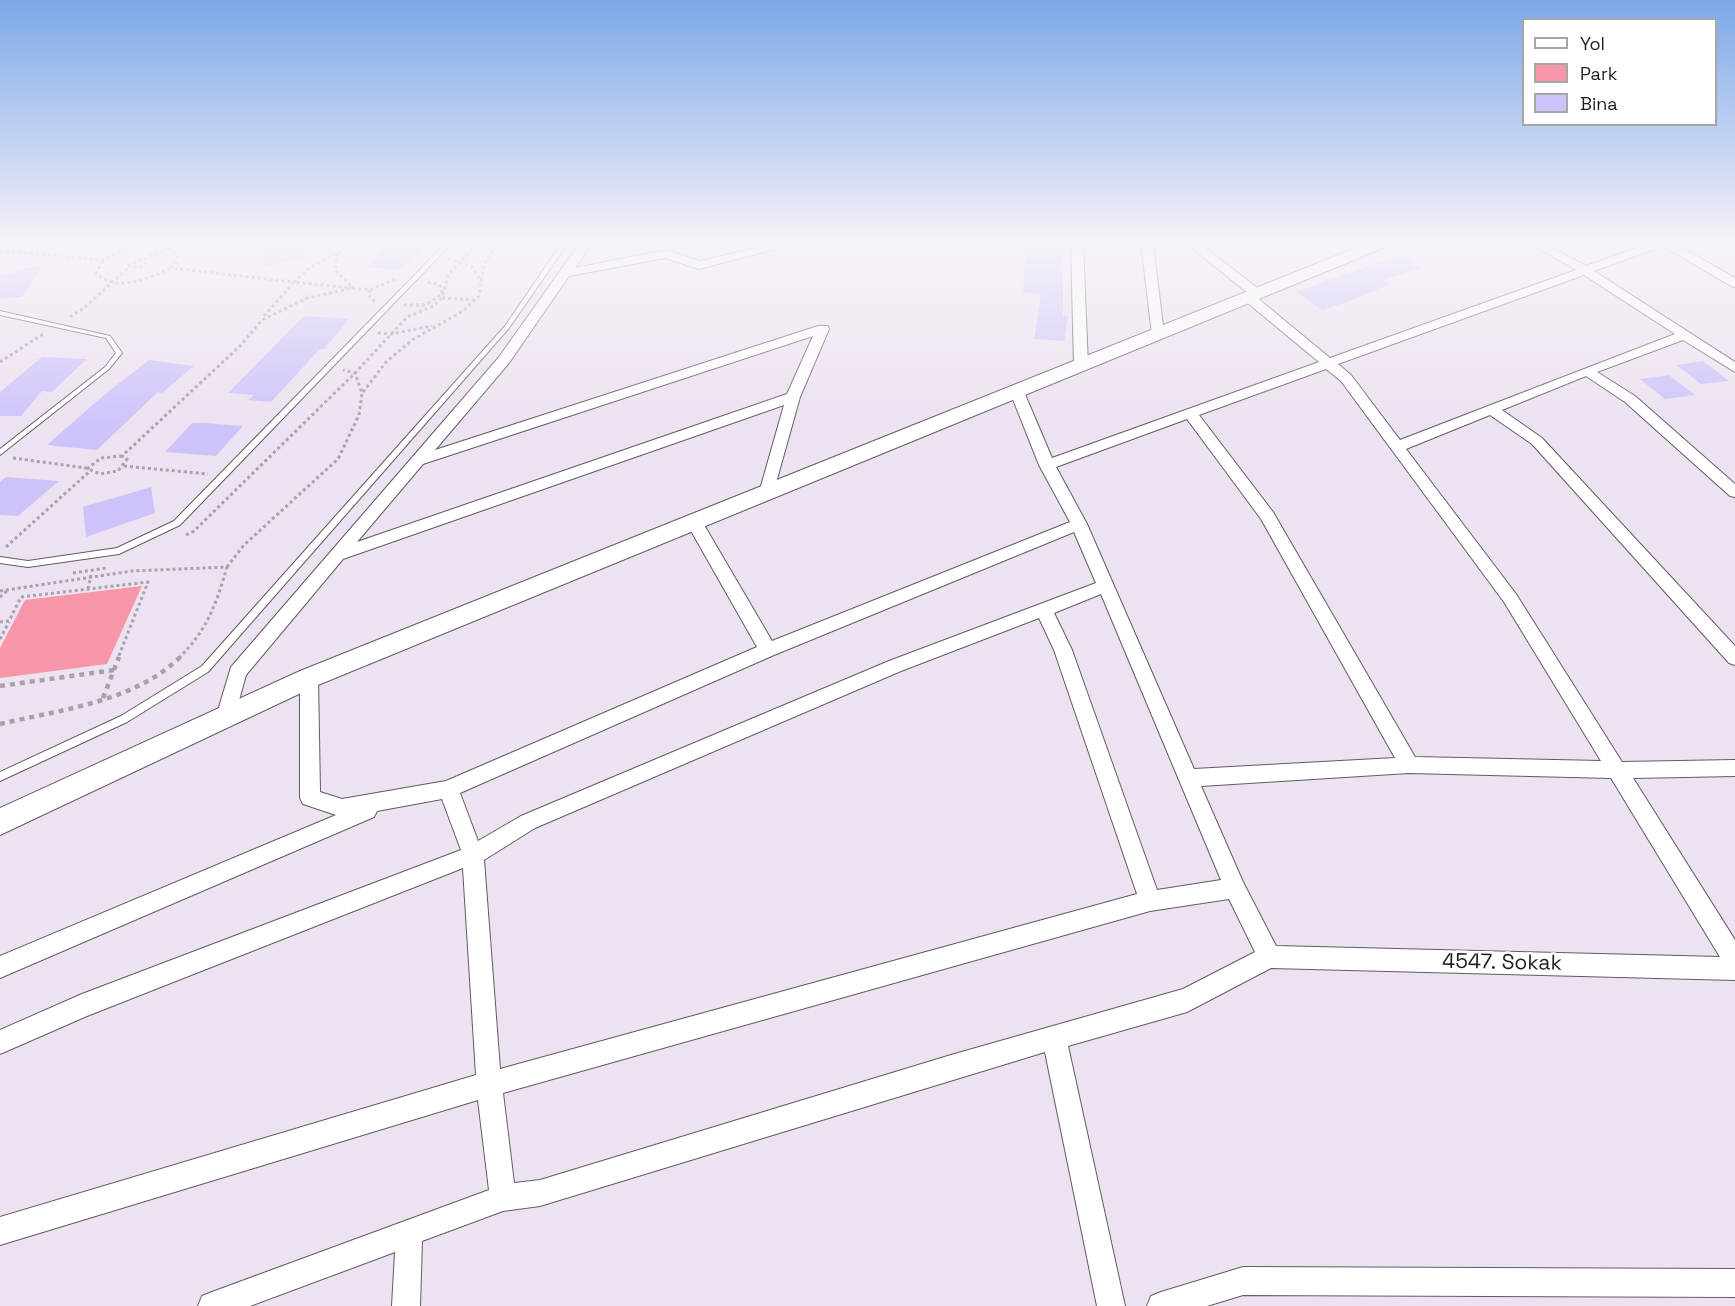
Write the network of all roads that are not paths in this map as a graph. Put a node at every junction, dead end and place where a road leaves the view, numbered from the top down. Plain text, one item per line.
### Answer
1 (389, 304) edge
2 (523, 304) edge
3 (543, 304) edge
4 (1079, 304) edge
5 (1154, 304) edge
6 (1230, 304) edge
7 (1262, 304) edge
8 (1487, 304) edge
9 (1637, 304) edge
10 (0, 313) edge
11 (1158, 334) junction
12 (1685, 335) junction
13 (1327, 362) junction
14 (1081, 366) junction
15 (1735, 368) edge
16 (1587, 371) junction
17 (1017, 392) junction
18 (793, 397) junction
19 (1491, 409) junction
20 (1190, 413) junction
21 (1397, 447) junction
22 (0, 453) edge
23 (418, 460) junction
24 (1047, 465) junction
25 (1735, 492) edge
26 (767, 493) junction
27 (694, 522) junction
28 (1079, 524) junction
29 (336, 556) junction
30 (0, 560) edge
31 (1106, 586) junction
32 (1043, 609) junction
33 (768, 650) junction
34 (1735, 658) edge
35 (309, 678) junction
36 (226, 717) junction
37 (1409, 765) junction
38 (1735, 768) edge
39 (1616, 770) junction
40 (0, 777) edge
41 (1187, 778) junction
42 (447, 789) junction
43 (396, 798) junction
44 (0, 822) edge
45 (473, 855) junction
46 (1234, 888) junction
47 (1150, 901) junction
48 (1269, 957) junction
49 (1735, 961) edge
50 (0, 967) edge
51 (1735, 969) edge
52 (1054, 1038) junction
53 (0, 1042) edge
54 (489, 1084) junction
55 (503, 1198) junction
56 (0, 1231) edge
57 (409, 1233) junction
58 (1735, 1283) edge
59 (212, 1306) edge
60 (406, 1306) edge
61 (1111, 1306) edge
62 (1161, 1306) edge

1 - 30 lane
2 - 40 lane
3 - 23 street
4 - 14 street
5 - 11 street
6 - 11 main road
7 - 13 street
8 - 13 street
9 - 12 street
10 - 22 lane
11 - 14 main road
12 - 15 street
12 - 16 street
13 - 20 street
13 - 21 street
14 - 17 main road
16 - 19 street
16 - 25 street
17 - 24 street
17 - 26 main road
18 - 23 street
18 - 26 street
18 - 29 street
19 - 21 street
19 - 34 street
20 - 24 street
20 - 37 street
21 - 39 street
23 - 29 street
24 - 28 street
26 - 27 main road
27 - 33 street
27 - 35 main road
28 - 31 street
28 - 33 street
29 - 36 street
31 - 32 street
31 - 41 street
32 - 45 street
32 - 47 street
33 - 42 street
35 - 36 main road
35 - 43 street
36 - 44 main road
37 - 39 street
37 - 41 street
38 - 39 street
39 - 49 street
41 - 46 street
42 - 43 street
42 - 45 street
43 - 50 street
45 - 53 street
45 - 54 street
46 - 47 street
46 - 48 street
47 - 54 street
48 - 51 street, 4547. Sokak
48 - 52 street
52 - 55 street
52 - 61 street
54 - 55 street
54 - 56 street
55 - 57 street
57 - 59 street
57 - 60 street
58 - 62 street

